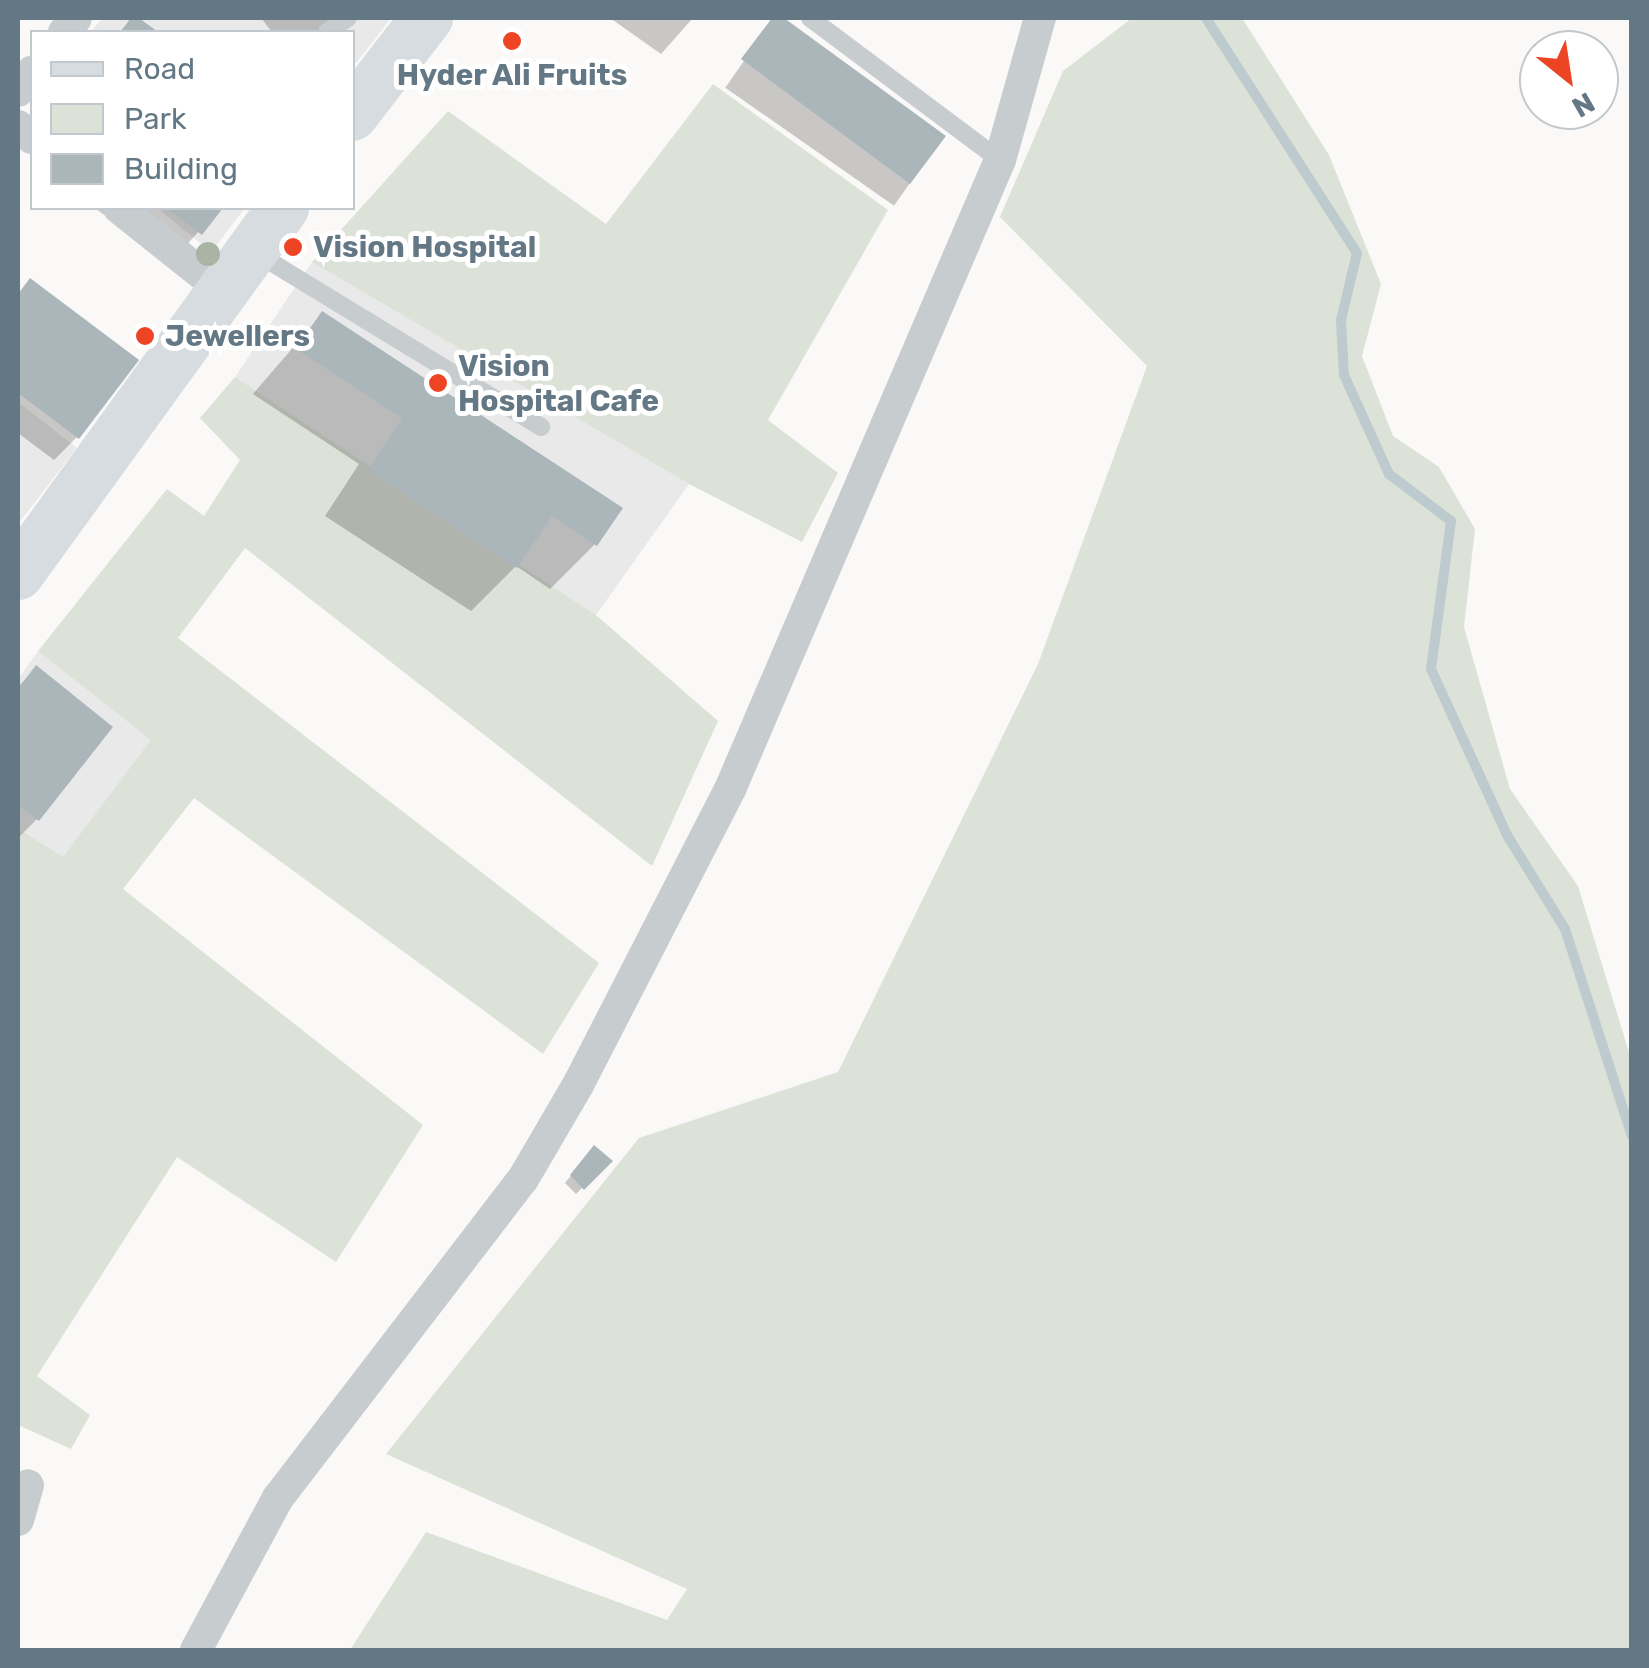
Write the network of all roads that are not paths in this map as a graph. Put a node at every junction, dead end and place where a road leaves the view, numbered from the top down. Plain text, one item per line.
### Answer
1 (427, 18) edge
2 (810, 18) edge
3 (1040, 18) edge
4 (366, 87) edge
5 (1000, 160) junction
6 (122, 210) edge
7 (281, 210) edge
8 (236, 270) junction
9 (541, 427) dead end
10 (18, 574) edge
11 (28, 1485) dead end
12 (18, 1520) edge
13 (196, 1650) edge

1 - 4 main road
2 - 5 lane
3 - 5 street
5 - 13 street
6 - 8 street
7 - 8 main road
8 - 9 lane
8 - 10 main road
11 - 12 street

